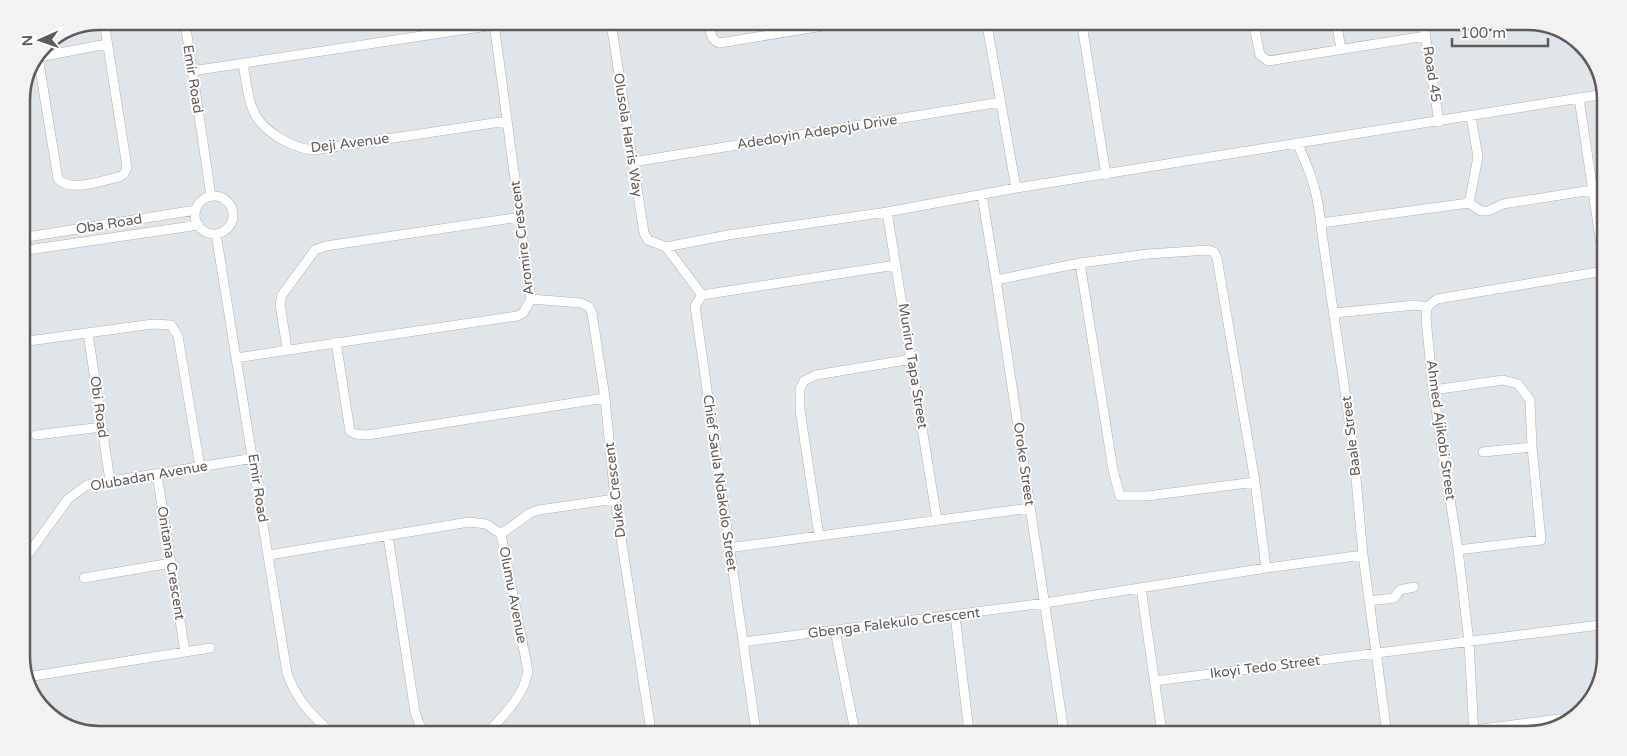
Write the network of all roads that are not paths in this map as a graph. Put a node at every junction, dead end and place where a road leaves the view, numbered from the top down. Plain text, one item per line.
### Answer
1 (106, 30) edge
2 (186, 30) edge
3 (456, 30) edge
4 (495, 30) edge
5 (612, 30) edge
6 (710, 30) edge
7 (799, 30) edge
8 (989, 30) edge
9 (1083, 30) edge
10 (1255, 30) edge
11 (1338, 30) edge
12 (1425, 32) edge
13 (108, 44) junction
14 (1341, 49) junction
15 (65, 52) edge
16 (243, 64) junction
17 (40, 65) edge
18 (192, 72) junction
19 (1597, 95) edge
20 (1579, 98) junction
21 (1001, 102) junction
22 (1471, 117) junction
23 (507, 121) junction
24 (1439, 122) junction
25 (1297, 143) junction
26 (633, 162) junction
27 (1106, 174) junction
28 (1016, 188) junction
29 (1592, 190) junction
30 (982, 195) junction
31 (211, 196) junction
32 (1469, 203) junction
33 (196, 210) junction
34 (887, 212) junction
35 (520, 217) junction
36 (1597, 221) edge
37 (1321, 222) junction
38 (198, 225) junction
39 (47, 234) junction
40 (216, 234) junction
41 (30, 237) edge
42 (666, 247) junction
43 (48, 248) junction
44 (30, 250) edge
45 (1080, 263) junction
46 (896, 265) junction
47 (1597, 272) edge
48 (996, 280) junction
49 (702, 295) junction
50 (531, 299) junction
51 (1427, 307) junction
52 (1335, 313) junction
53 (88, 333) junction
54 (30, 341) edge
55 (336, 342) junction
56 (287, 350) junction
57 (236, 358) junction
58 (912, 359) junction
59 (1433, 390) junction
60 (605, 398) junction
61 (102, 427) junction
62 (36, 435) dead end
63 (1532, 447) junction
64 (1483, 452) dead end
65 (254, 458) junction
66 (200, 467) junction
67 (157, 474) junction
68 (110, 481) junction
69 (1255, 482) junction
70 (615, 500) junction
71 (1030, 508) junction
72 (936, 520) junction
73 (501, 534) junction
74 (388, 536) junction
75 (819, 536) junction
76 (728, 548) junction
77 (1458, 550) junction
78 (30, 552) edge
79 (269, 555) junction
80 (1363, 555) junction
81 (171, 563) junction
82 (1266, 568) junction
83 (84, 578) dead end
84 (1414, 587) dead end
85 (1141, 588) junction
86 (1369, 601) junction
87 (1044, 603) junction
88 (955, 615) junction
89 (1597, 625) edge
90 (835, 630) junction
91 (743, 642) junction
92 (1469, 642) junction
93 (210, 648) dead end
94 (185, 652) junction
95 (1375, 654) junction
96 (33, 676) edge
97 (1154, 681) junction
98 (1556, 720) edge
99 (324, 726) edge
100 (420, 726) edge
101 (494, 726) edge
102 (650, 726) edge
103 (755, 726) edge
104 (855, 726) edge
105 (968, 726) edge
106 (1063, 726) edge
107 (1161, 726) edge
108 (1386, 726) edge
109 (1474, 726) edge
110 (1514, 726) edge

1 - 13 street
2 - 18 street, Emir Road
3 - 16 street
4 - 23 street, Aromire Crescent
5 - 26 street, Olusola Harris Way
6 - 7 street
8 - 21 street
9 - 27 street
10 - 14 street
11 - 14 street
12 - 14 street
12 - 24 street, Road 45
13 - 15 street
13 - 17 street
16 - 18 street
16 - 23 street, Deji Avenue
18 - 31 street, Emir Road
19 - 20 street
20 - 22 street
20 - 29 street
21 - 26 street, Adedoyin Adepoju Drive
21 - 28 street
22 - 24 street
22 - 32 street
23 - 35 street, Aromire Crescent
24 - 25 street
25 - 27 street
25 - 37 street, Baale Street
26 - 42 street, Olusola Harris Way
27 - 28 street
28 - 30 street
29 - 32 street
29 - 36 street
30 - 34 street
30 - 48 street, Oroke Street
31 - 33 street
31 - 40 street
32 - 37 street
33 - 38 street
33 - 39 street, Oba Road
34 - 42 street
34 - 46 street, Muniru Tapa Street
35 - 50 street, Aromire Crescent
35 - 56 street
37 - 52 street, Baale Street
38 - 40 street
38 - 43 street
39 - 41 street, Oba Road
39 - 43 street
40 - 57 street, Emir Road
42 - 49 street
43 - 44 street
45 - 48 street
45 - 69 street
45 - 69 street
46 - 49 street
46 - 58 street, Muniru Tapa Street
47 - 51 street
48 - 71 street, Oroke Street
49 - 76 street, Chief Saula Ndakolo Street
50 - 55 street, Aromire Crescent
50 - 60 street, Duke Crescent
51 - 52 street
51 - 59 street, Ahmed Ajikobi Street
52 - 80 street, Baale Street
53 - 54 street
53 - 61 street, Obi Road
53 - 66 street
55 - 56 street, Aromire Crescent
55 - 60 street
56 - 57 street, Aromire Crescent
57 - 65 street, Emir Road
58 - 72 street, Muniru Tapa Street
58 - 75 street
59 - 63 street
59 - 77 street, Ahmed Ajikobi Street
60 - 70 street, Duke Crescent
61 - 62 street
61 - 68 street, Obi Road
63 - 64 street
63 - 77 street
65 - 66 street, Olubadan Avenue
65 - 79 street, Emir Road
66 - 67 street, Olubadan Avenue
67 - 68 street, Olubadan Avenue
67 - 81 street, Onitana Crescent
68 - 78 street, Olubadan Avenue
69 - 82 street
70 - 73 street
70 - 102 street, Duke Crescent
71 - 72 street
71 - 87 street, Oroke Street
72 - 75 street
73 - 74 street, Olumu Avenue
73 - 101 street, Olumu Avenue
74 - 79 street, Olumu Avenue
74 - 100 street
75 - 76 street
76 - 91 street, Chief Saula Ndakolo Street
77 - 92 street, Ahmed Ajikobi Street
79 - 99 street, Emir Road
80 - 82 street, Gbenga Falekulo Crescent
80 - 86 street, Baale Street
81 - 83 street
81 - 94 street, Onitana Crescent
82 - 85 street, Gbenga Falekulo Crescent
84 - 86 street
85 - 87 street, Gbenga Falekulo Crescent
85 - 97 street
86 - 95 street, Baale Street
87 - 88 street, Gbenga Falekulo Crescent
87 - 106 street, Oroke Street
88 - 90 street, Gbenga Falekulo Crescent
88 - 105 street
89 - 92 street, Ikoyi Tedo Street
90 - 91 street, Gbenga Falekulo Crescent
90 - 104 street
91 - 103 street, Chief Saula Ndakolo Street
92 - 95 street, Ikoyi Tedo Street
92 - 109 street, Ahmed Ajikobi Street
93 - 94 street
94 - 96 street
95 - 97 street, Ikoyi Tedo Street
95 - 108 street, Baale Street
97 - 107 street
98 - 110 street

